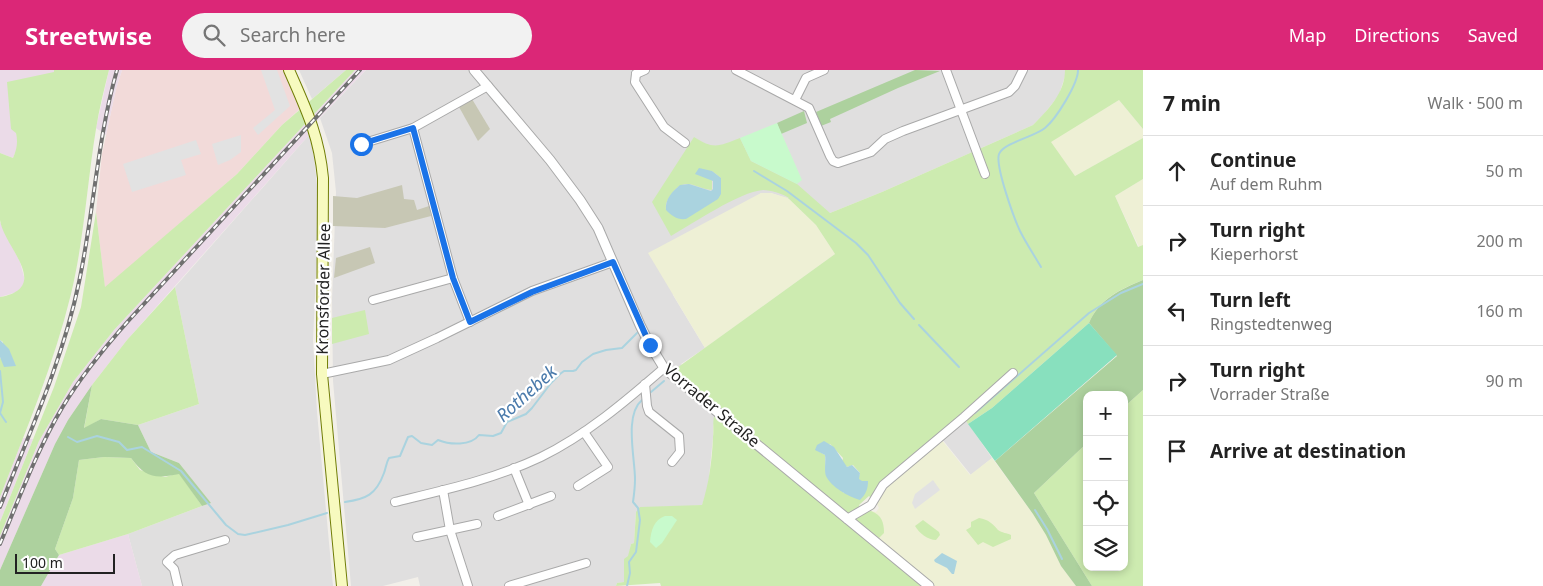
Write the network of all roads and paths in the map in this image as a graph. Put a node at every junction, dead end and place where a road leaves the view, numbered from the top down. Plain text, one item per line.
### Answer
1 (289, 70) edge
2 (474, 70) edge
3 (645, 70) edge
4 (736, 70) edge
5 (824, 70) edge
6 (946, 70) edge
7 (1023, 70) edge
8 (633, 72) edge
9 (488, 86) junction
10 (795, 100) junction
11 (960, 110) junction
12 (413, 128) junction
13 (685, 143) dead end
14 (361, 144) dead end
15 (985, 174) dead end
16 (613, 262) junction
17 (453, 278) junction
18 (373, 300) dead end
19 (470, 322) junction
20 (664, 368) junction
21 (1013, 373) dead end
22 (322, 374) junction
23 (646, 384) junction
24 (584, 432) junction
25 (672, 462) dead end
26 (514, 468) junction
27 (578, 486) dead end
28 (443, 490) junction
29 (551, 496) dead end
30 (395, 502) dead end
31 (529, 505) junction
32 (498, 516) dead end
33 (847, 519) junction
34 (477, 524) dead end
35 (450, 530) junction
36 (417, 536) dead end
37 (225, 540) dead end
38 (586, 563) dead end
39 (178, 586) edge
40 (342, 586) edge
41 (468, 586) edge
42 (509, 586) edge
43 (929, 586) edge

1 - 22 main road, Kronsforder Allee
2 - 9 street, Vorrader Straße
3 - 8 street
4 - 10 street
5 - 10 street
6 - 11 street
7 - 11 street
8 - 13 street
9 - 12 street
9 - 16 street, Vorrader Straße
10 - 11 street
11 - 15 street
12 - 14 street
12 - 17 street
16 - 19 street
16 - 20 street, Vorrader Straße
17 - 18 street
17 - 19 street
19 - 22 street
20 - 23 street
20 - 33 street, Vorrader Straße
21 - 33 street
22 - 40 main road, Kronsforder Allee
23 - 24 street
23 - 25 street
24 - 26 street
24 - 27 street
26 - 28 street
26 - 31 street
28 - 30 street
28 - 35 street
29 - 31 street
31 - 32 street
33 - 43 street, Vorrader Straße
34 - 35 street
35 - 36 street
35 - 41 street
37 - 39 street
38 - 42 street

